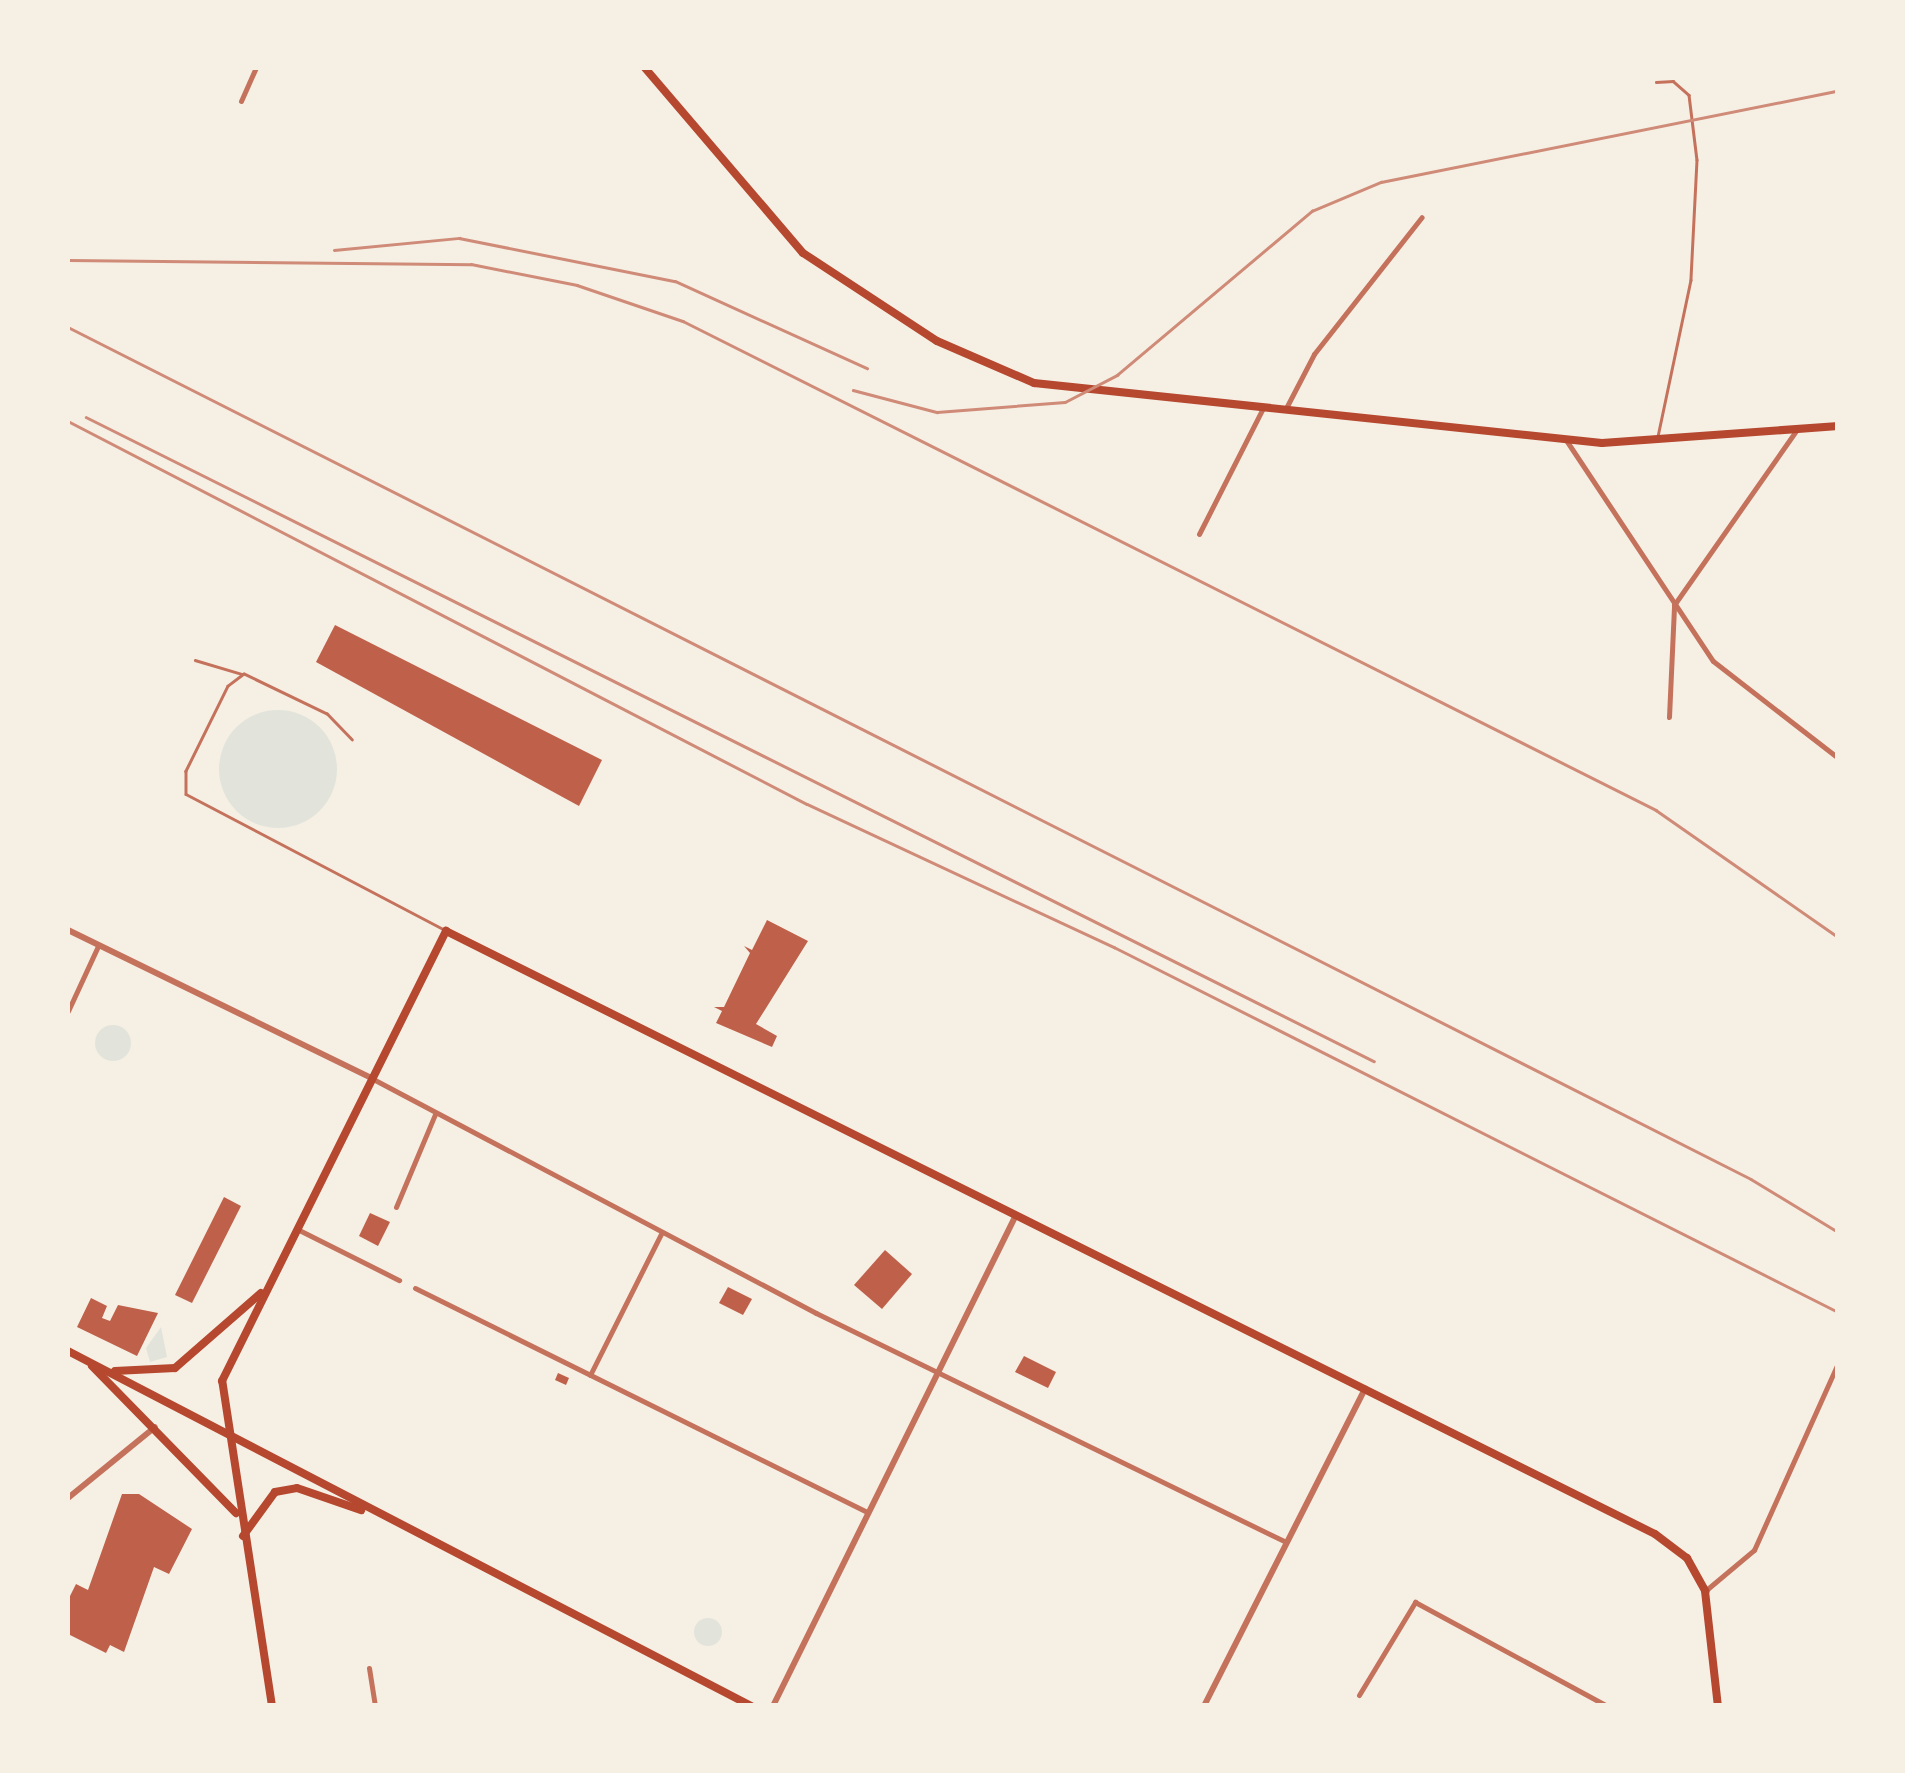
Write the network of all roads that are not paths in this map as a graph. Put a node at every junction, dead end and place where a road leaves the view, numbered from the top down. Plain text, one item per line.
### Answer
1 (256, 68) edge
2 (647, 70) edge
3 (1656, 82) dead end
4 (241, 101) dead end
5 (1422, 217) dead end
6 (1263, 408) junction
7 (1284, 410) junction
8 (1838, 426) edge
9 (1796, 431) junction
10 (1658, 439) junction
11 (1566, 440) junction
12 (1199, 534) dead end
13 (1674, 605) junction
14 (195, 660) dead end
15 (244, 674) junction
16 (1670, 717) dead end
17 (352, 740) dead end
18 (1838, 758) edge
19 (68, 930) edge
20 (446, 930) junction
21 (98, 946) junction
22 (68, 1011) edge
23 (372, 1079) junction
24 (434, 1114) junction
25 (396, 1207) dead end
26 (1017, 1214) junction
27 (294, 1228) junction
28 (662, 1232) junction
29 (399, 1280) dead end
30 (415, 1288) dead end
31 (264, 1290) junction
32 (68, 1351) edge
33 (85, 1360) junction
34 (1838, 1363) edge
35 (103, 1368) junction
36 (937, 1374) junction
37 (590, 1375) junction
38 (1364, 1388) junction
39 (156, 1426) junction
40 (225, 1434) junction
41 (68, 1498) edge
42 (867, 1512) junction
43 (238, 1515) junction
44 (380, 1516) junction
45 (242, 1540) junction
46 (1286, 1542) junction
47 (1705, 1591) junction
48 (369, 1668) dead end
49 (1359, 1695) dead end
50 (272, 1706) edge
51 (375, 1706) edge
52 (751, 1706) edge
53 (773, 1706) edge
54 (1204, 1706) edge
55 (1607, 1706) edge
56 (1718, 1706) edge

1 - 4 street
2 - 6 main road
3 - 10 lane
5 - 7 street
6 - 7 main road
6 - 12 street
7 - 11 main road
8 - 9 main road
9 - 10 main road
9 - 13 street
10 - 11 main road
11 - 13 street
13 - 16 street
13 - 18 street
14 - 15 lane
15 - 17 lane
15 - 20 lane
19 - 21 street
20 - 23 main road
20 - 26 main road
21 - 22 street
21 - 23 street
23 - 24 street
23 - 27 main road
24 - 25 street
24 - 28 street
26 - 36 street
26 - 38 main road
27 - 29 street
27 - 31 main road
28 - 36 street
28 - 37 street
30 - 37 street
31 - 35 main road
31 - 40 main road
32 - 33 main road
33 - 35 main road
33 - 39 main road
34 - 47 street
35 - 40 main road
36 - 42 street
36 - 46 street
37 - 42 street
38 - 46 street
38 - 47 main road
39 - 41 street
39 - 43 main road
40 - 43 main road
40 - 44 main road
42 - 53 street
43 - 45 main road
44 - 45 main road
44 - 52 main road
45 - 50 main road
46 - 54 street
47 - 56 main road
48 - 51 street
49 - 55 street

